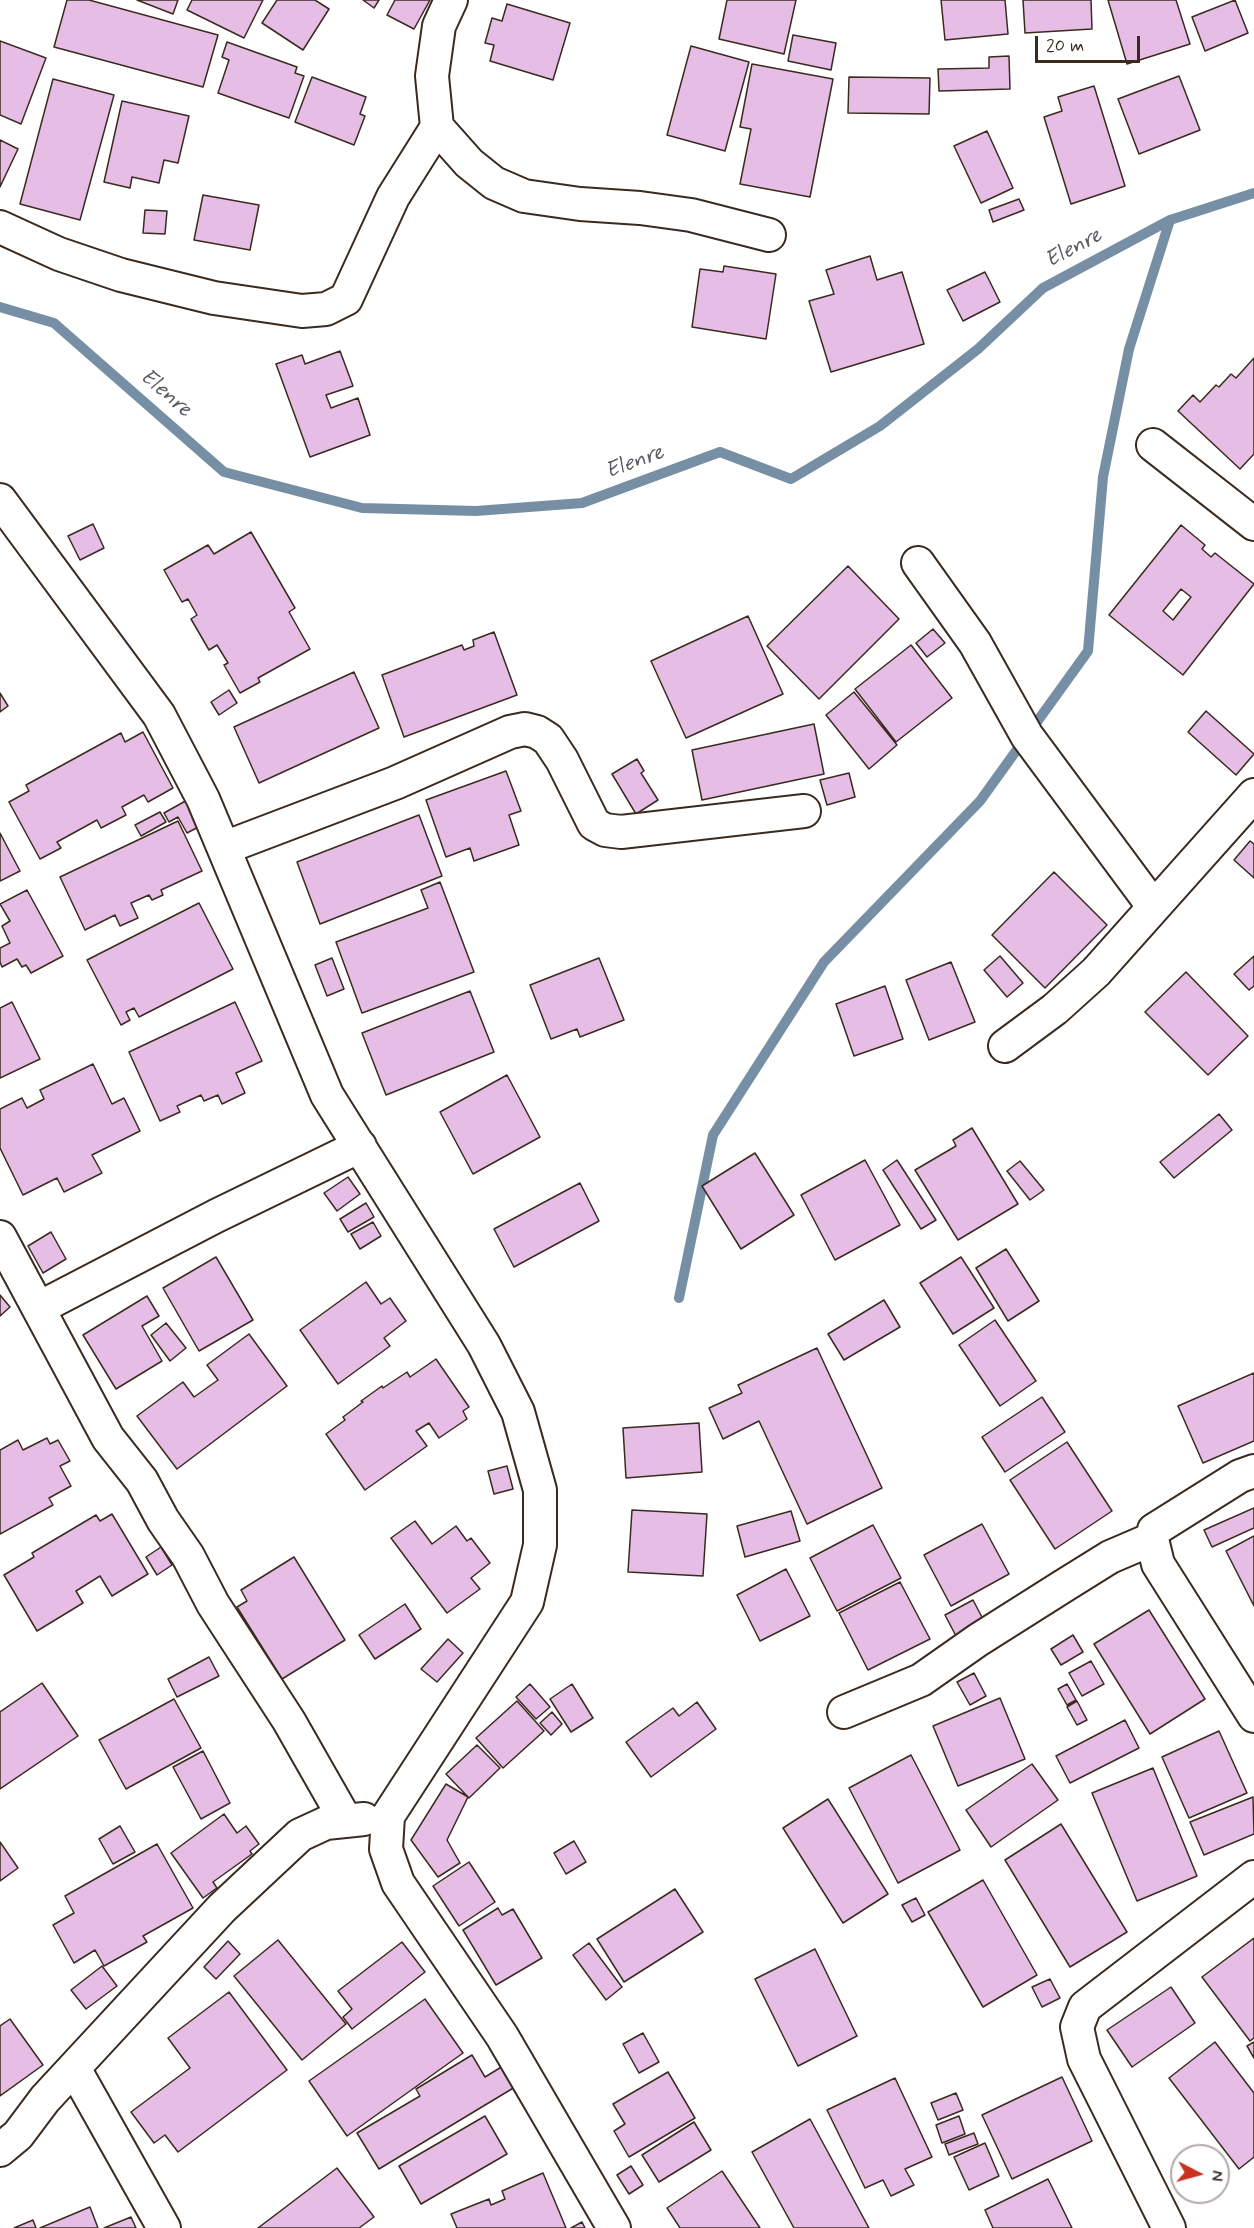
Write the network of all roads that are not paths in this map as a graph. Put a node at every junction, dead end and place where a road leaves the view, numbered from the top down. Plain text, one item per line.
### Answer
1 (451, 0) edge
2 (437, 127) junction
3 (0, 227) edge
4 (769, 235) dead end
5 (1153, 445) dead end
6 (0, 500) edge
7 (1254, 524) edge
8 (918, 563) dead end
9 (1254, 795) edge
10 (804, 811) dead end
11 (224, 848) junction
12 (1153, 906) junction
13 (1005, 1046) dead end
14 (360, 1146) junction
15 (0, 1237) edge
16 (39, 1308) junction
17 (1254, 1471) edge
18 (1152, 1539) junction
19 (844, 1712) dead end
20 (1254, 1716) edge
21 (388, 1816) junction
22 (346, 1821) junction
23 (1254, 1877) edge
24 (74, 2068) junction
25 (0, 2150) edge
26 (164, 2228) edge
27 (614, 2228) edge
28 (1169, 2228) edge

1 - 2 street
2 - 3 street
2 - 4 street
5 - 7 street
6 - 11 street
8 - 12 street
9 - 12 street
10 - 11 street
11 - 14 street
12 - 13 street
14 - 16 street
14 - 21 street
15 - 16 street
16 - 22 street
17 - 18 street
18 - 19 street
18 - 20 street
21 - 22 street
21 - 27 street
22 - 24 street
23 - 28 street
24 - 25 street
24 - 26 street

